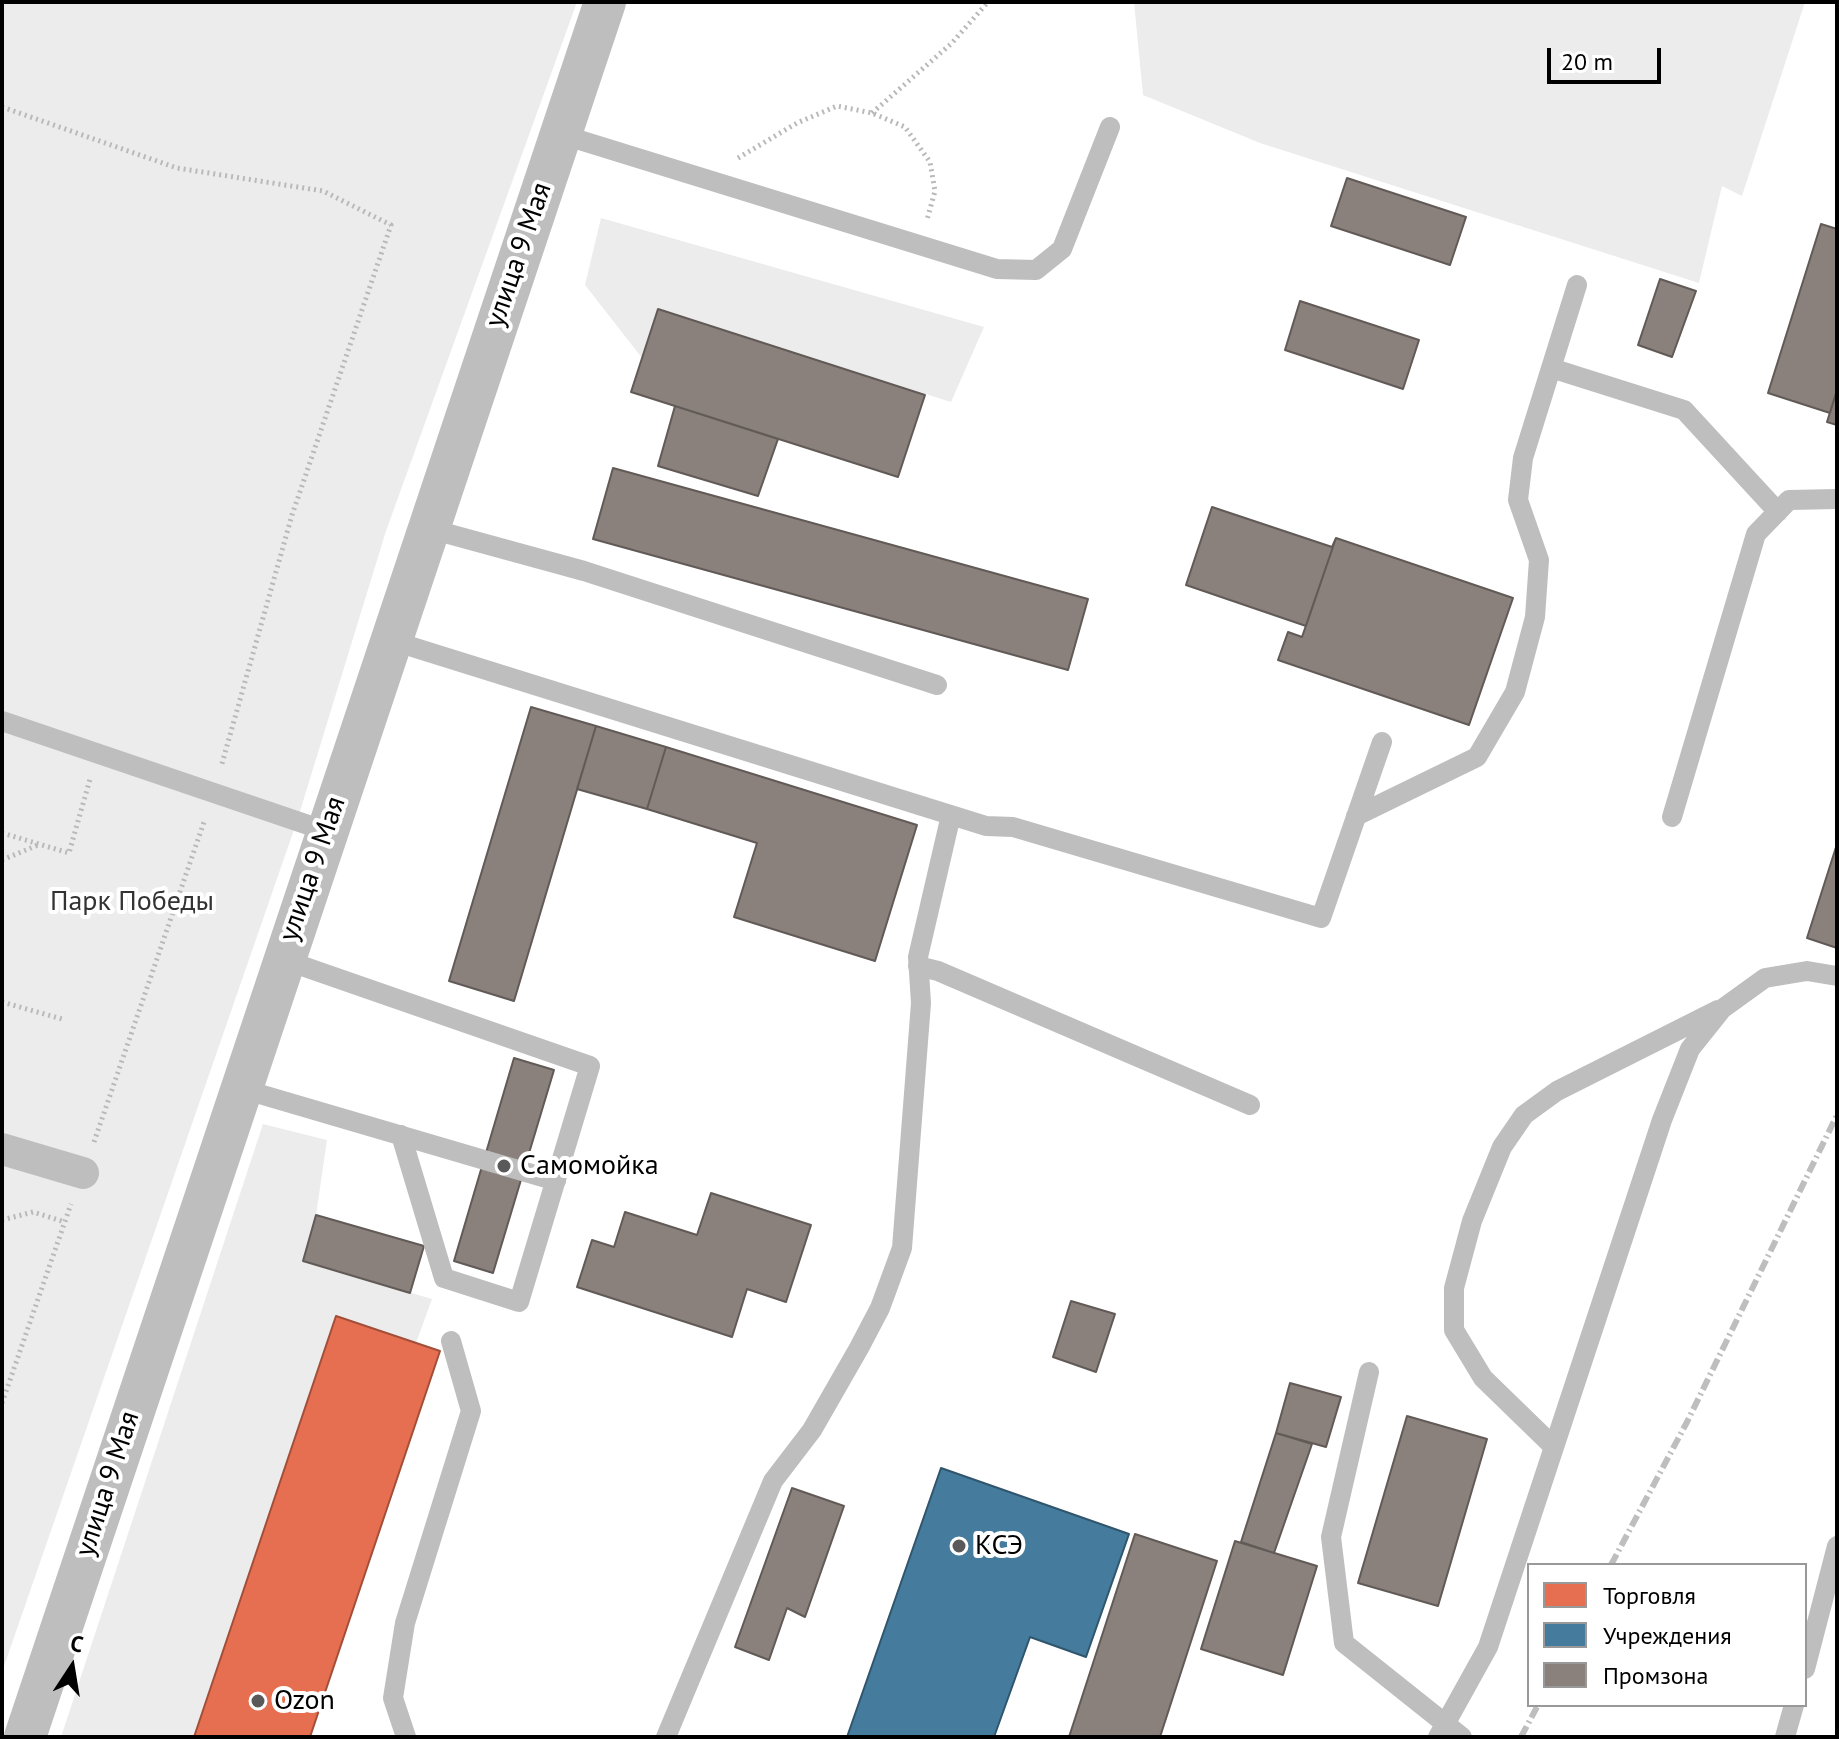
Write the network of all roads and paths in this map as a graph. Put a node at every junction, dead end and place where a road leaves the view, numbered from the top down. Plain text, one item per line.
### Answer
1 (605, 2) edge
2 (988, 2) edge
3 (2, 107) edge
4 (872, 113) junction
5 (1110, 127) dead end
6 (560, 134) junction
7 (702, 178) junction
8 (919, 245) junction
9 (1577, 285) dead end
10 (1551, 368) junction
11 (1837, 499) edge
12 (1778, 512) junction
13 (427, 528) junction
14 (390, 640) junction
15 (937, 685) dead end
16 (2, 721) edge
17 (1382, 742) dead end
18 (97, 754) junction
19 (214, 793) junction
20 (951, 815) junction
21 (1356, 816) junction
22 (1672, 817) dead end
23 (326, 831) junction
24 (2, 833) edge
25 (39, 845) junction
26 (2, 860) edge
27 (282, 959) junction
28 (918, 966) junction
29 (1837, 976) edge
30 (2, 1002) edge
31 (1722, 1009) junction
32 (62, 1019) dead end
33 (239, 1088) junction
34 (1250, 1105) dead end
35 (401, 1135) junction
36 (2, 1149) edge
37 (83, 1173) junction
38 (556, 1181) junction
39 (2, 1220) edge
40 (65, 1222) junction
41 (451, 1341) dead end
42 (1369, 1372) dead end
43 (2, 1403) edge
44 (1554, 1447) junction
45 (1837, 1546) edge
46 (1807, 1661) edge
47 (1793, 1707) edge
48 (1448, 1733) edge
49 (25, 1737) edge
50 (406, 1737) edge
51 (666, 1737) edge
52 (1785, 1737) edge

1 - 6 street, улица 9 Мая
2 - 4 path
3 - 19 path
4 - 7 path
4 - 8 path
5 - 8 lane
6 - 7 lane
6 - 13 street, улица 9 Мая
7 - 8 lane
9 - 10 lane
10 - 12 lane
10 - 21 lane
11 - 12 lane
12 - 22 lane
13 - 14 street, улица 9 Мая
13 - 15 lane
14 - 20 lane
14 - 23 street, улица 9 Мая
16 - 18 lane
17 - 21 lane
18 - 19 lane
18 - 25 path
19 - 23 lane
19 - 37 path
20 - 21 lane
20 - 28 lane
23 - 27 street, улица 9 Мая
24 - 25 path
25 - 26 path
27 - 33 street, улица 9 Мая
27 - 38 lane
28 - 34 lane
28 - 51 lane
29 - 31 lane
30 - 32 path
31 - 44 lane
31 - 44 lane
33 - 35 lane
33 - 49 street, улица 9 Мая
35 - 38 lane
35 - 38 lane
36 - 37 street
37 - 40 path
39 - 40 path
40 - 43 path
41 - 50 lane
42 - 48 lane
44 - 48 lane
45 - 46 lane
47 - 52 lane

